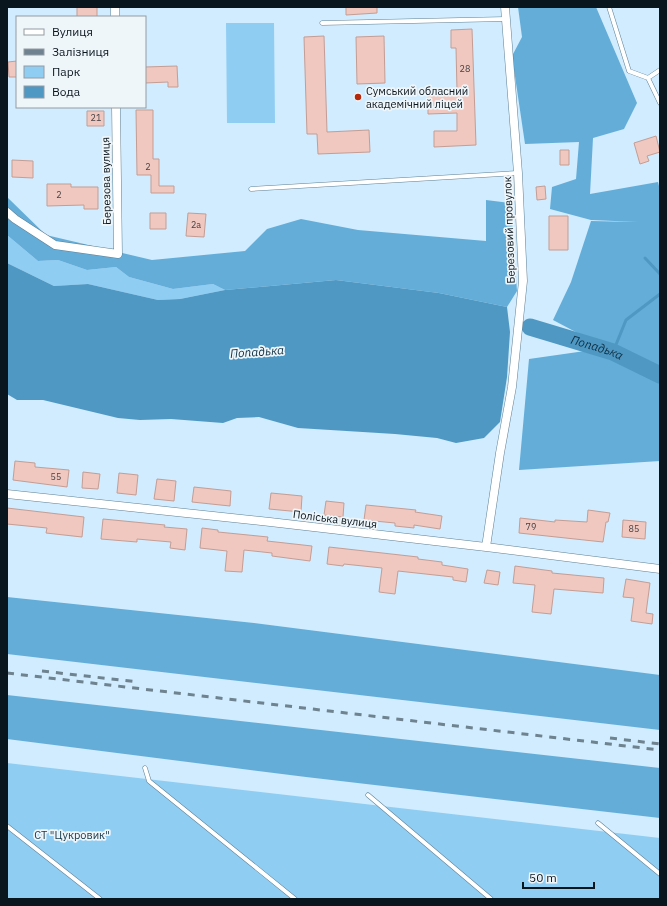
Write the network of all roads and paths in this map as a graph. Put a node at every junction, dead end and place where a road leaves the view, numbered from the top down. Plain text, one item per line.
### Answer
1 (506, 7) edge
2 (609, 7) edge
3 (506, 19) junction
4 (322, 23) dead end
5 (660, 70) edge
6 (648, 78) junction
7 (660, 103) edge
8 (116, 108) edge
9 (518, 174) junction
10 (251, 189) dead end
11 (7, 212) edge
12 (7, 494) edge
13 (486, 547) junction
14 (660, 569) edge
15 (145, 768) dead end
16 (368, 795) dead end
17 (598, 823) dead end
18 (7, 826) edge
19 (660, 874) edge
20 (100, 899) edge
21 (295, 899) edge
22 (491, 899) edge

1 - 3 street, Березовий провулок
2 - 6 lane
3 - 4 lane
3 - 9 street, Березовий провулок
5 - 6 lane
6 - 7 lane
8 - 11 street, Березова вулиця
9 - 10 lane
9 - 13 street, Березовий провулок
12 - 13 street, Поліська вулиця
13 - 14 street, Поліська вулиця
15 - 21 lane
16 - 22 lane
17 - 19 lane
18 - 20 lane

